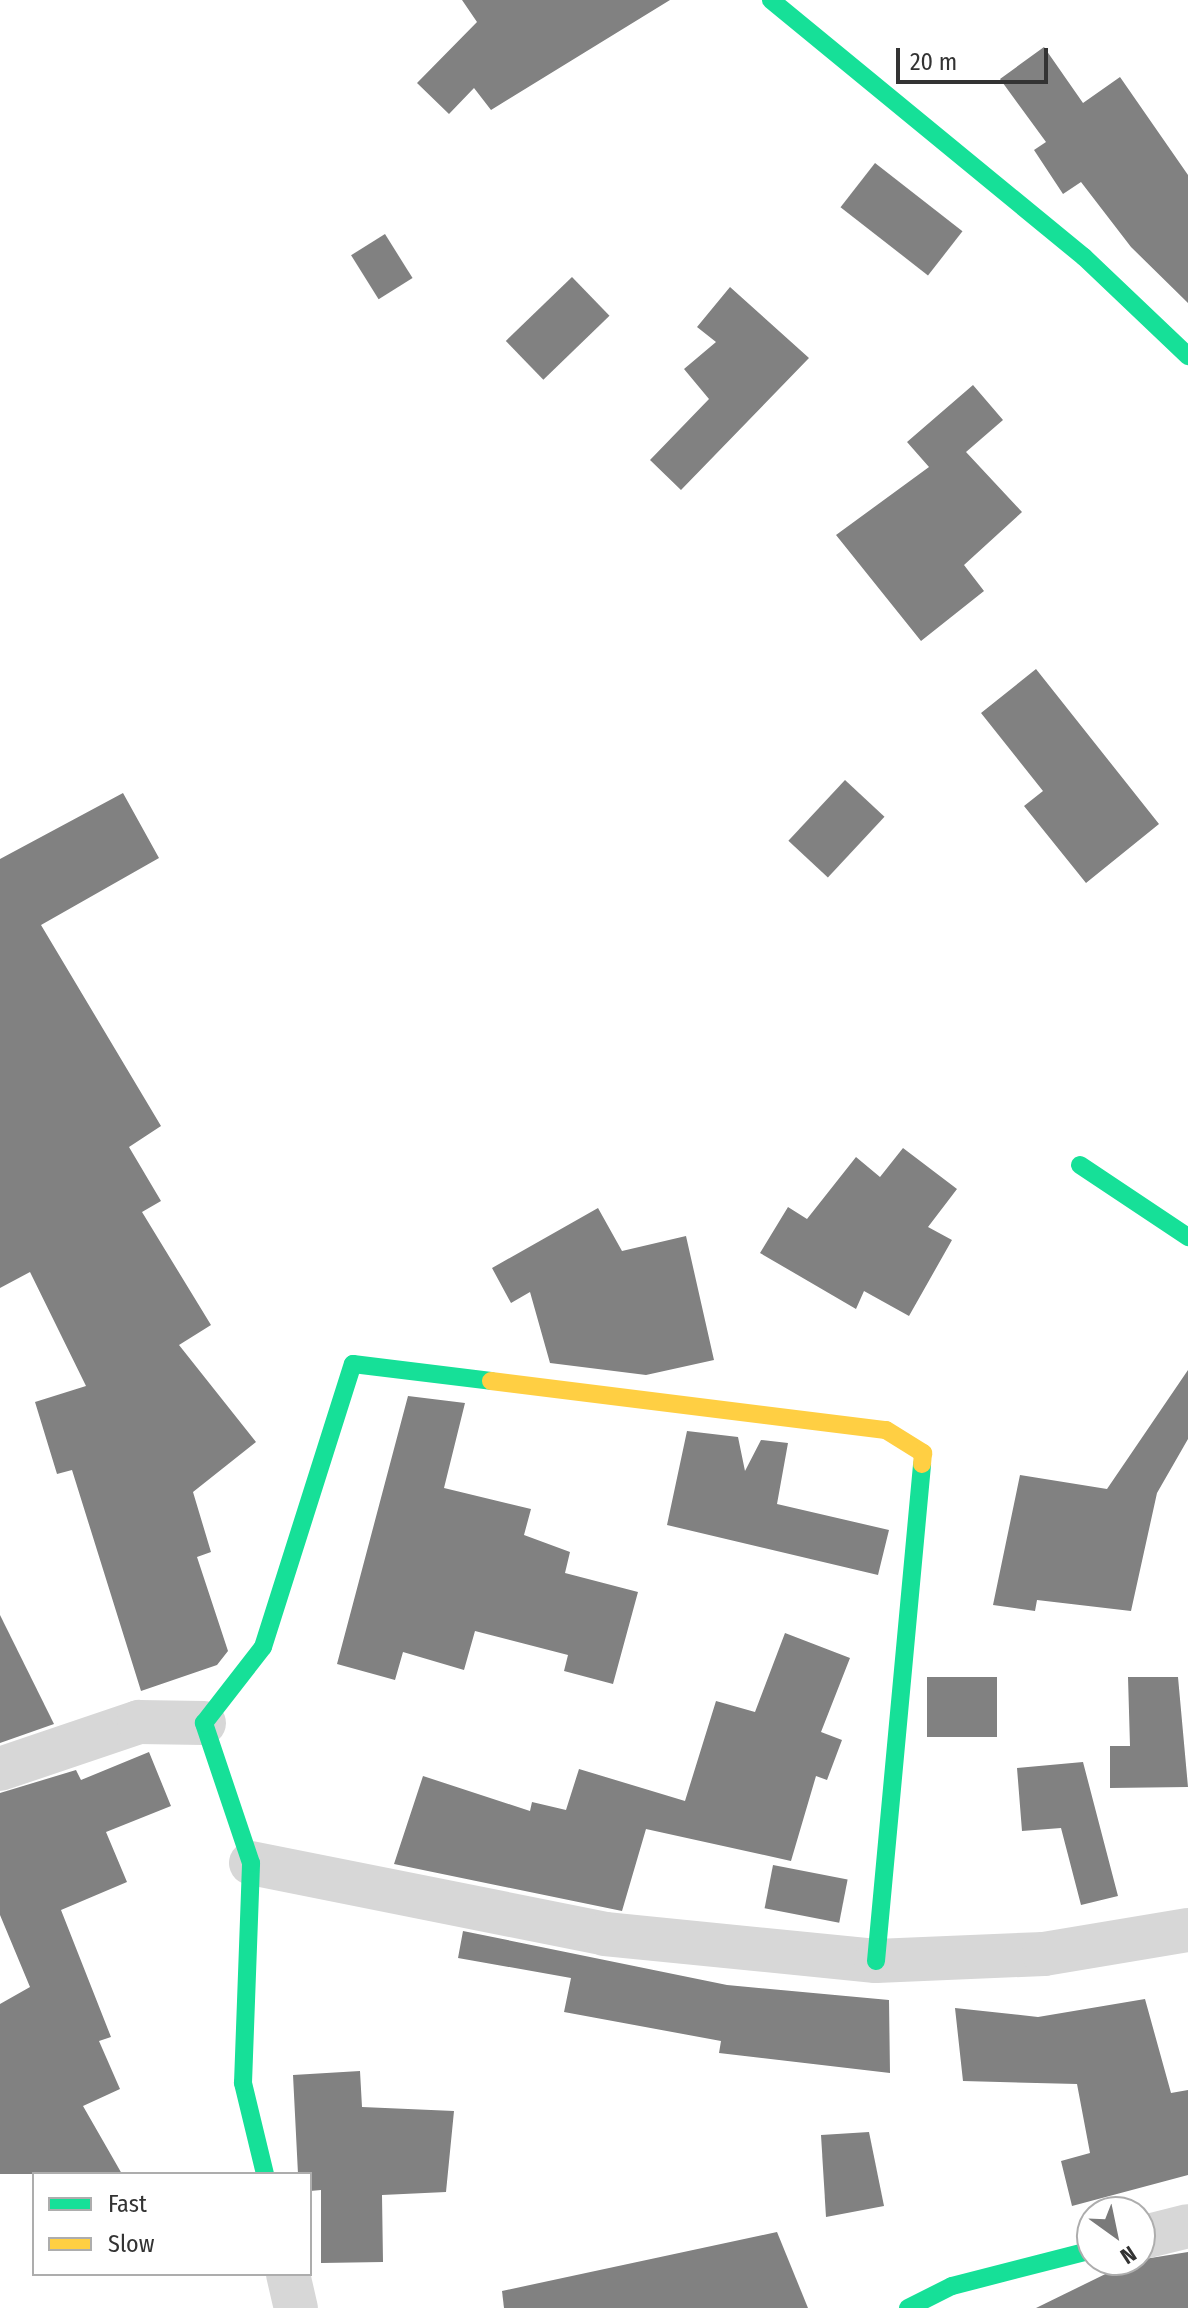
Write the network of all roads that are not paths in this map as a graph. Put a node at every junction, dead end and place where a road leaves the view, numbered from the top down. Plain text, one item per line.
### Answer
1 (771, 0) edge
2 (1188, 356) edge
3 (1080, 1165) dead end
4 (1188, 1237) edge
5 (204, 1723) junction
6 (0, 1769) edge
7 (251, 1863) junction
8 (1188, 1930) edge
9 (876, 1961) junction
10 (265, 2172) edge
11 (1188, 2226) edge
12 (1156, 2234) edge
13 (1076, 2254) edge
14 (288, 2276) edge
15 (296, 2308) edge
16 (908, 2308) edge

1 - 2 street
3 - 4 street
5 - 6 street
5 - 7 street
5 - 9 street
7 - 9 street
7 - 10 street
8 - 9 street
11 - 12 street
13 - 16 street
14 - 15 street

